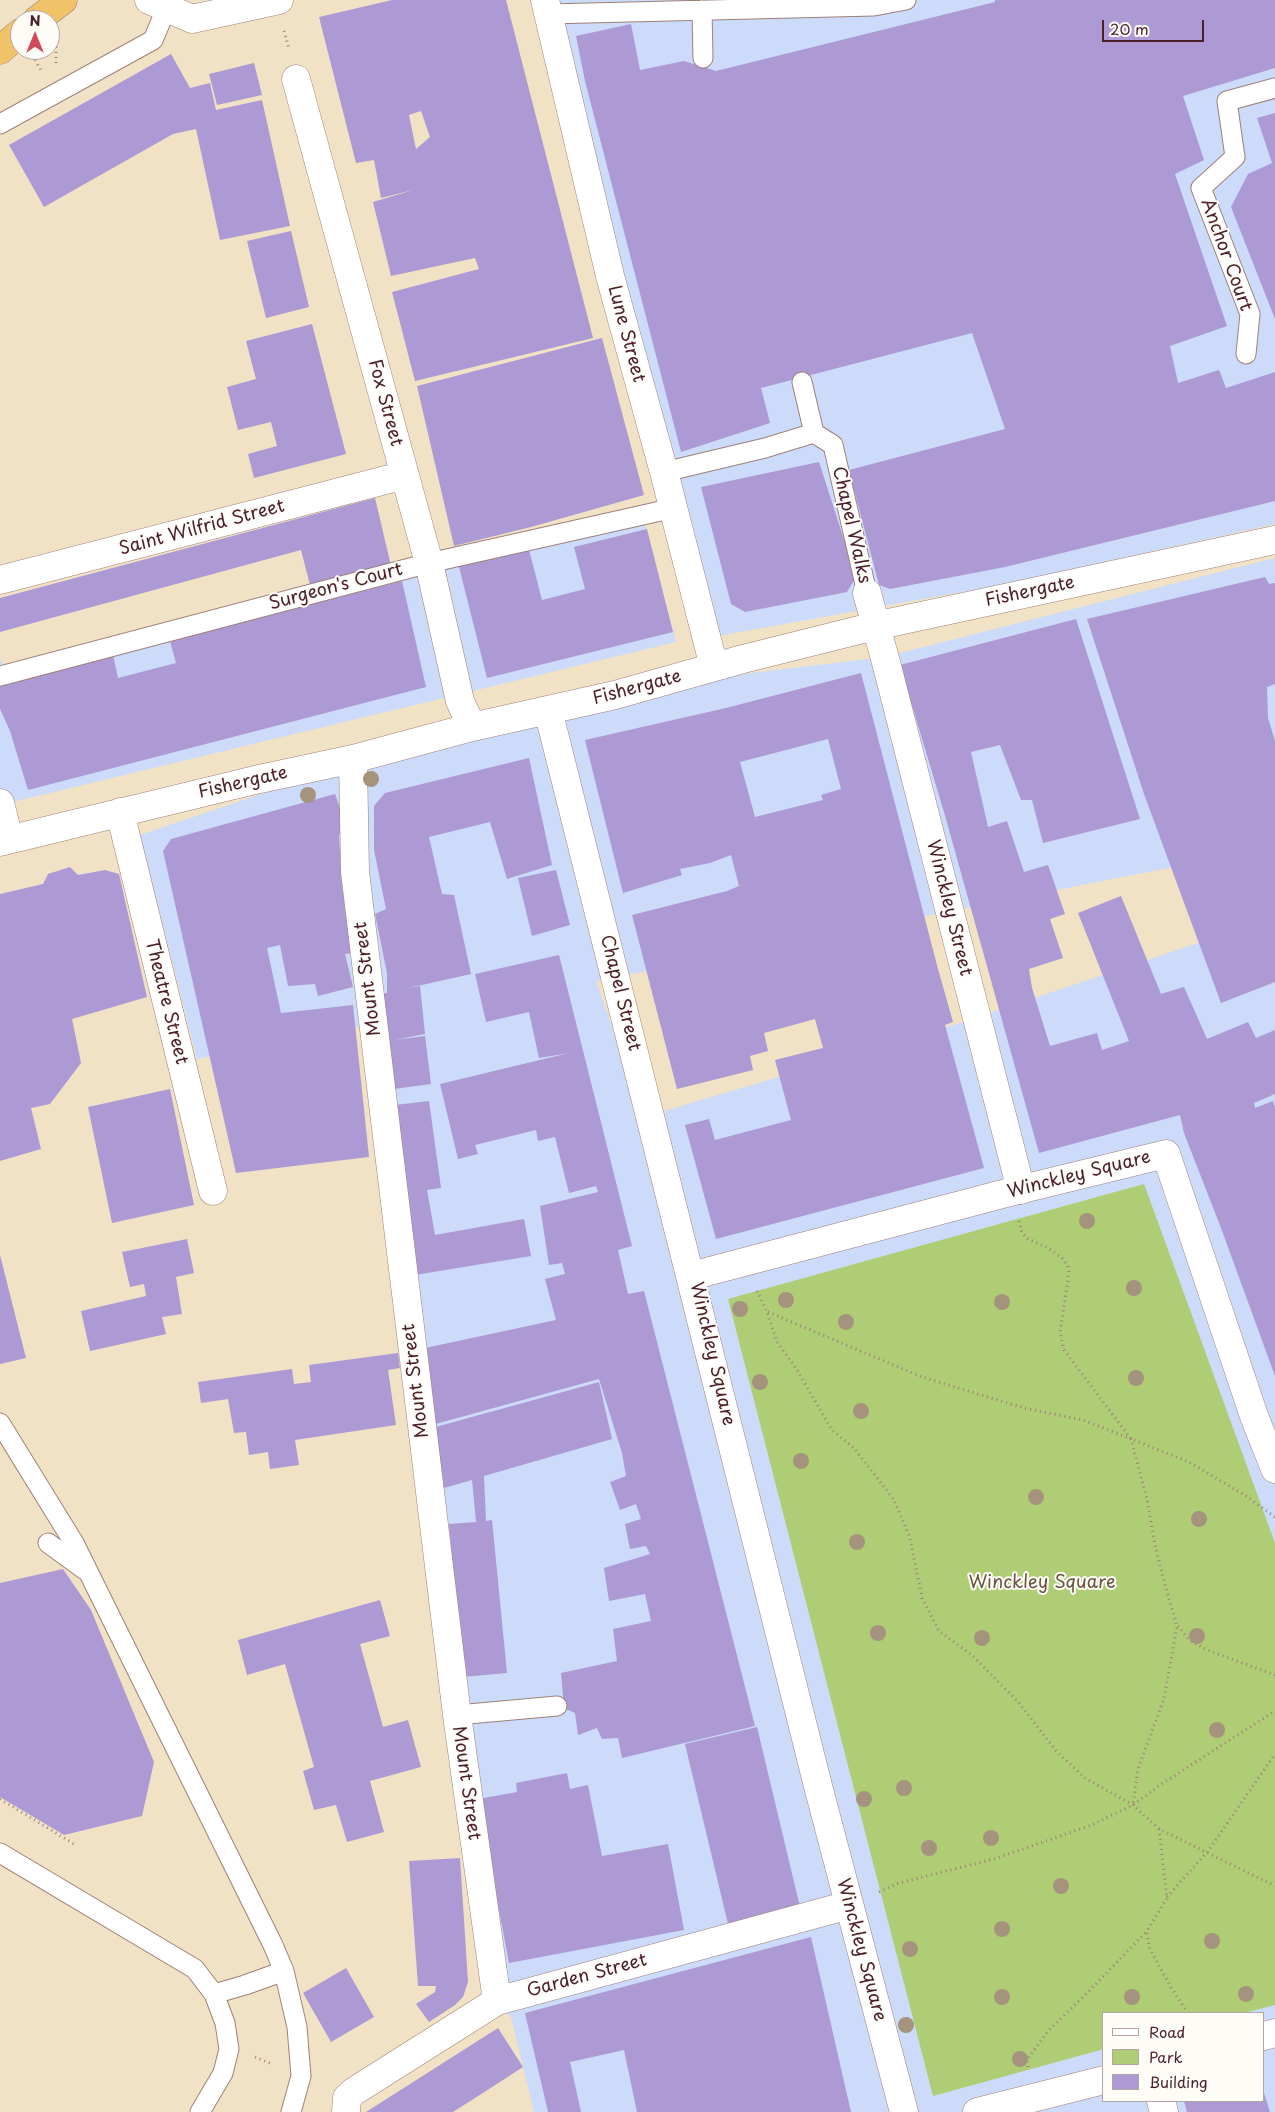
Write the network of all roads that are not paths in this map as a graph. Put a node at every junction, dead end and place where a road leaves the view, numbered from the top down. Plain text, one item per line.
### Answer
1 (63, 0) edge
2 (278, 0) edge
3 (896, 1) edge
4 (158, 4) edge
5 (546, 7) edge
6 (50, 10) edge
7 (702, 10) junction
8 (10, 42) edge
9 (0, 50) edge
10 (703, 58) dead end
11 (296, 79) road end
12 (1275, 88) edge
13 (0, 124) edge
14 (1246, 354) dead end
15 (802, 382) dead end
16 (814, 433) junction
17 (664, 472) junction
18 (405, 475) junction
19 (674, 508) junction
20 (1275, 540) edge
21 (429, 563) junction
22 (0, 580) edge
23 (867, 593) joint
24 (875, 626) junction
25 (714, 667) junction
26 (0, 676) edge
27 (548, 710) junction
28 (472, 727) junction
29 (353, 759) junction
30 (0, 803) edge
31 (120, 812) junction
32 (5, 841) edge
33 (213, 1191) dead end
34 (1016, 1191) junction
35 (691, 1276) junction
36 (0, 1423) edge
37 (1275, 1469) edge
38 (48, 1543) dead end
39 (86, 1571) junction
40 (557, 1706) dead end
41 (457, 1715) junction
42 (0, 1853) edge
43 (849, 1905) junction
44 (284, 1970) junction
45 (214, 1994) junction
46 (497, 2001) junction
47 (1102, 2080) edge
48 (346, 2105) edge
49 (293, 2111) edge
50 (200, 2112) edge
51 (904, 2112) edge
52 (977, 2112) edge

1 - 6 highway
2 - 4 street
3 - 7 lane
4 - 13 lane
5 - 7 lane
5 - 17 street, Lune Street
7 - 10 lane
8 - 9 highway
11 - 18 street, Fox Street
12 - 14 lane, Anchor Court
15 - 16 lane
16 - 17 lane
16 - 23 lane, Chapel Walks
17 - 19 street, Lune Street
18 - 21 street, Fox Street
18 - 22 street, Saint Wilfrid Street
19 - 21 lane, Surgeon's Court
19 - 25 street, Lune Street
20 - 24 street, Fishergate
21 - 26 lane, Surgeon's Court
21 - 28 street, Fox Street
23 - 24 street, Chapel Walks
24 - 25 street, Fishergate
24 - 34 street, Winckley Street
25 - 27 street, Fishergate
27 - 28 street, Fishergate
27 - 35 street, Chapel Street
28 - 29 street, Fishergate
29 - 31 street, Fishergate
29 - 41 street, Mount Street
30 - 32 street
31 - 32 street, Fishergate
31 - 33 street, Theatre Street
34 - 35 street, Winckley Square
34 - 37 street, Winckley Square
35 - 43 street, Winckley Square
36 - 39 lane
38 - 39 lane
39 - 44 lane
40 - 41 lane
41 - 46 street, Mount Street
42 - 45 lane
43 - 46 street, Garden Street
43 - 51 street, Winckley Square
44 - 45 lane
44 - 49 lane
45 - 50 lane
46 - 48 street, Garden Street
47 - 52 street

